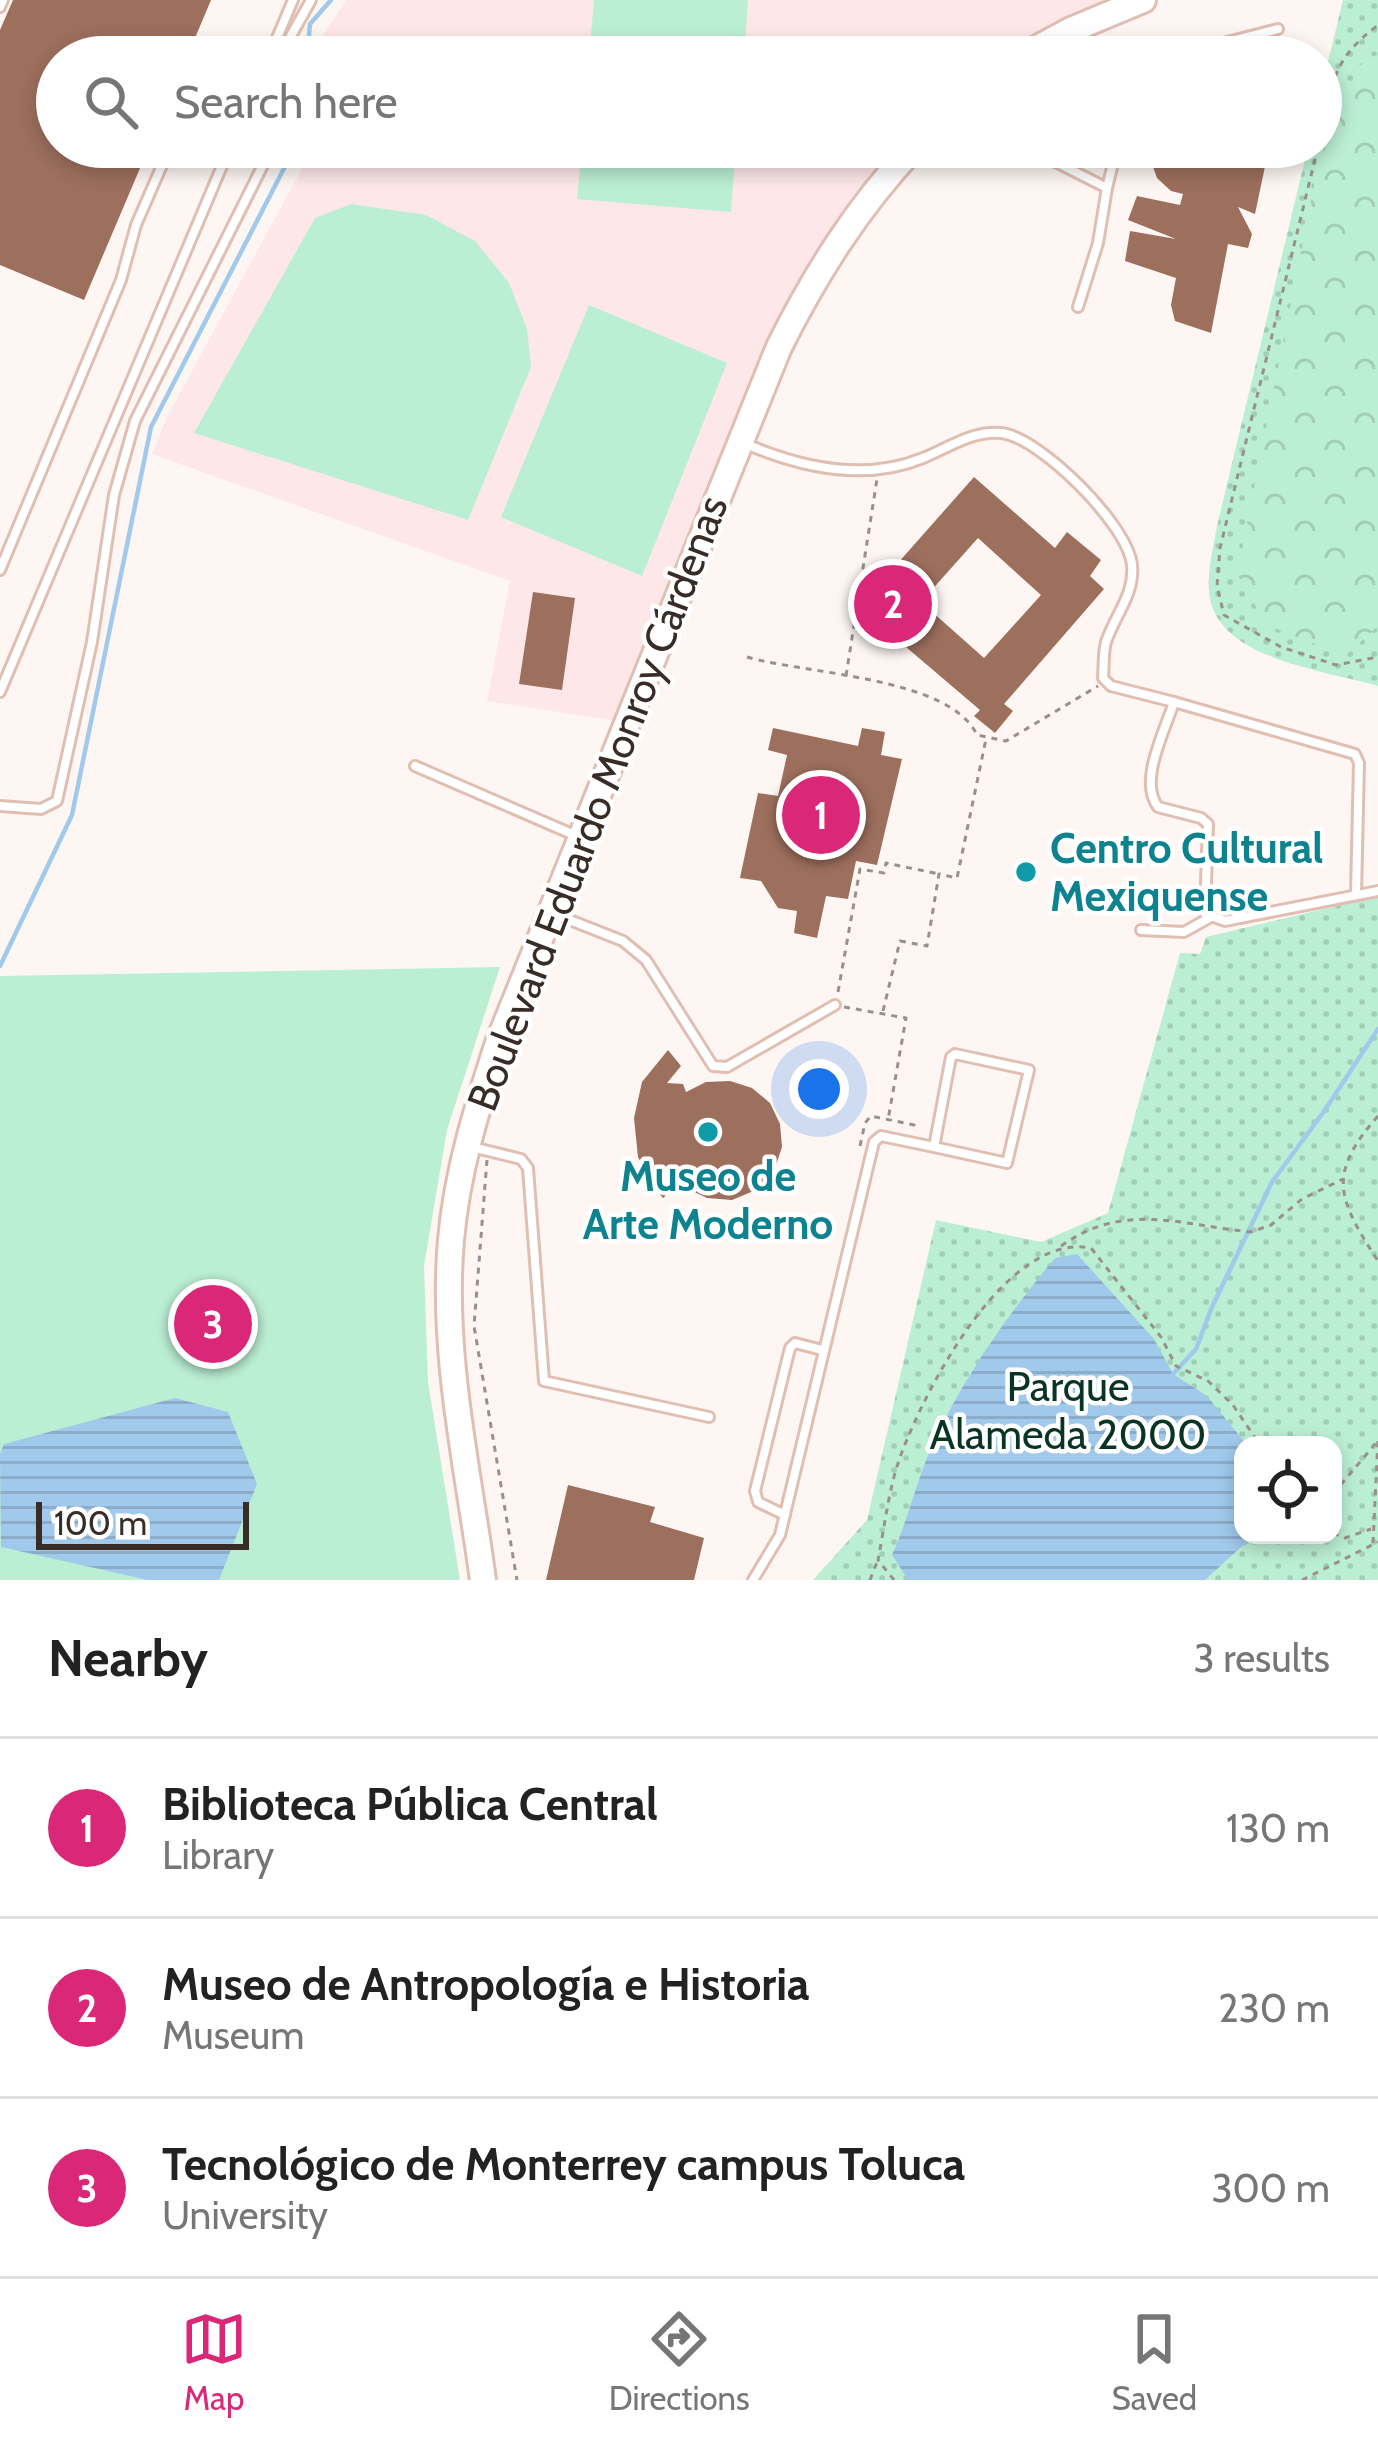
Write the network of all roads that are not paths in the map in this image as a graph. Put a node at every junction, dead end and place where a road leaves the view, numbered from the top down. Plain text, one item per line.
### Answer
1 (292, 0) edge
2 (311, 0) edge
3 (1143, 0) edge
4 (1278, 29) dead end
5 (277, 36) edge
6 (291, 36) edge
7 (1060, 36) edge
8 (1251, 36) edge
9 (161, 168) edge
10 (221, 168) edge
11 (262, 168) edge
12 (896, 168) edge
13 (1068, 168) edge
14 (1112, 168) edge
15 (1107, 188) junction
16 (1078, 307) dead end
17 (739, 442) junction
18 (0, 570) edge
19 (0, 692) edge
20 (1174, 702) junction
21 (415, 766) dead end
22 (0, 806) edge
23 (580, 838) junction
24 (1378, 891) edge
25 (1357, 896) junction
26 (550, 913) junction
27 (1209, 918) junction
28 (1141, 930) dead end
29 (836, 1005) road end
30 (465, 1146) junction
31 (934, 1147) junction
32 (822, 1350) junction
33 (709, 1417) dead end
34 (784, 1515) junction
35 (483, 1580) edge
36 (753, 1580) edge

1 - 5 lane
2 - 6 lane
3 - 7 main road
4 - 8 lane
9 - 18 lane
10 - 19 lane
11 - 22 lane
12 - 17 main road, Boulevard Eduardo Monroy Cárdenas
13 - 15 lane
14 - 15 lane
15 - 16 lane
17 - 20 lane
17 - 23 main road, Boulevard Eduardo Monroy Cárdenas
20 - 25 lane
20 - 27 lane
21 - 23 lane
23 - 26 main road, Boulevard Eduardo Monroy Cárdenas
24 - 25 lane
25 - 27 lane
26 - 29 lane
26 - 30 main road, Boulevard Eduardo Monroy Cárdenas
27 - 28 lane
30 - 33 lane
30 - 35 main road, Boulevard Eduardo Monroy Cárdenas
31 - 31 lane
31 - 32 lane
32 - 34 lane
32 - 34 lane
34 - 36 lane

